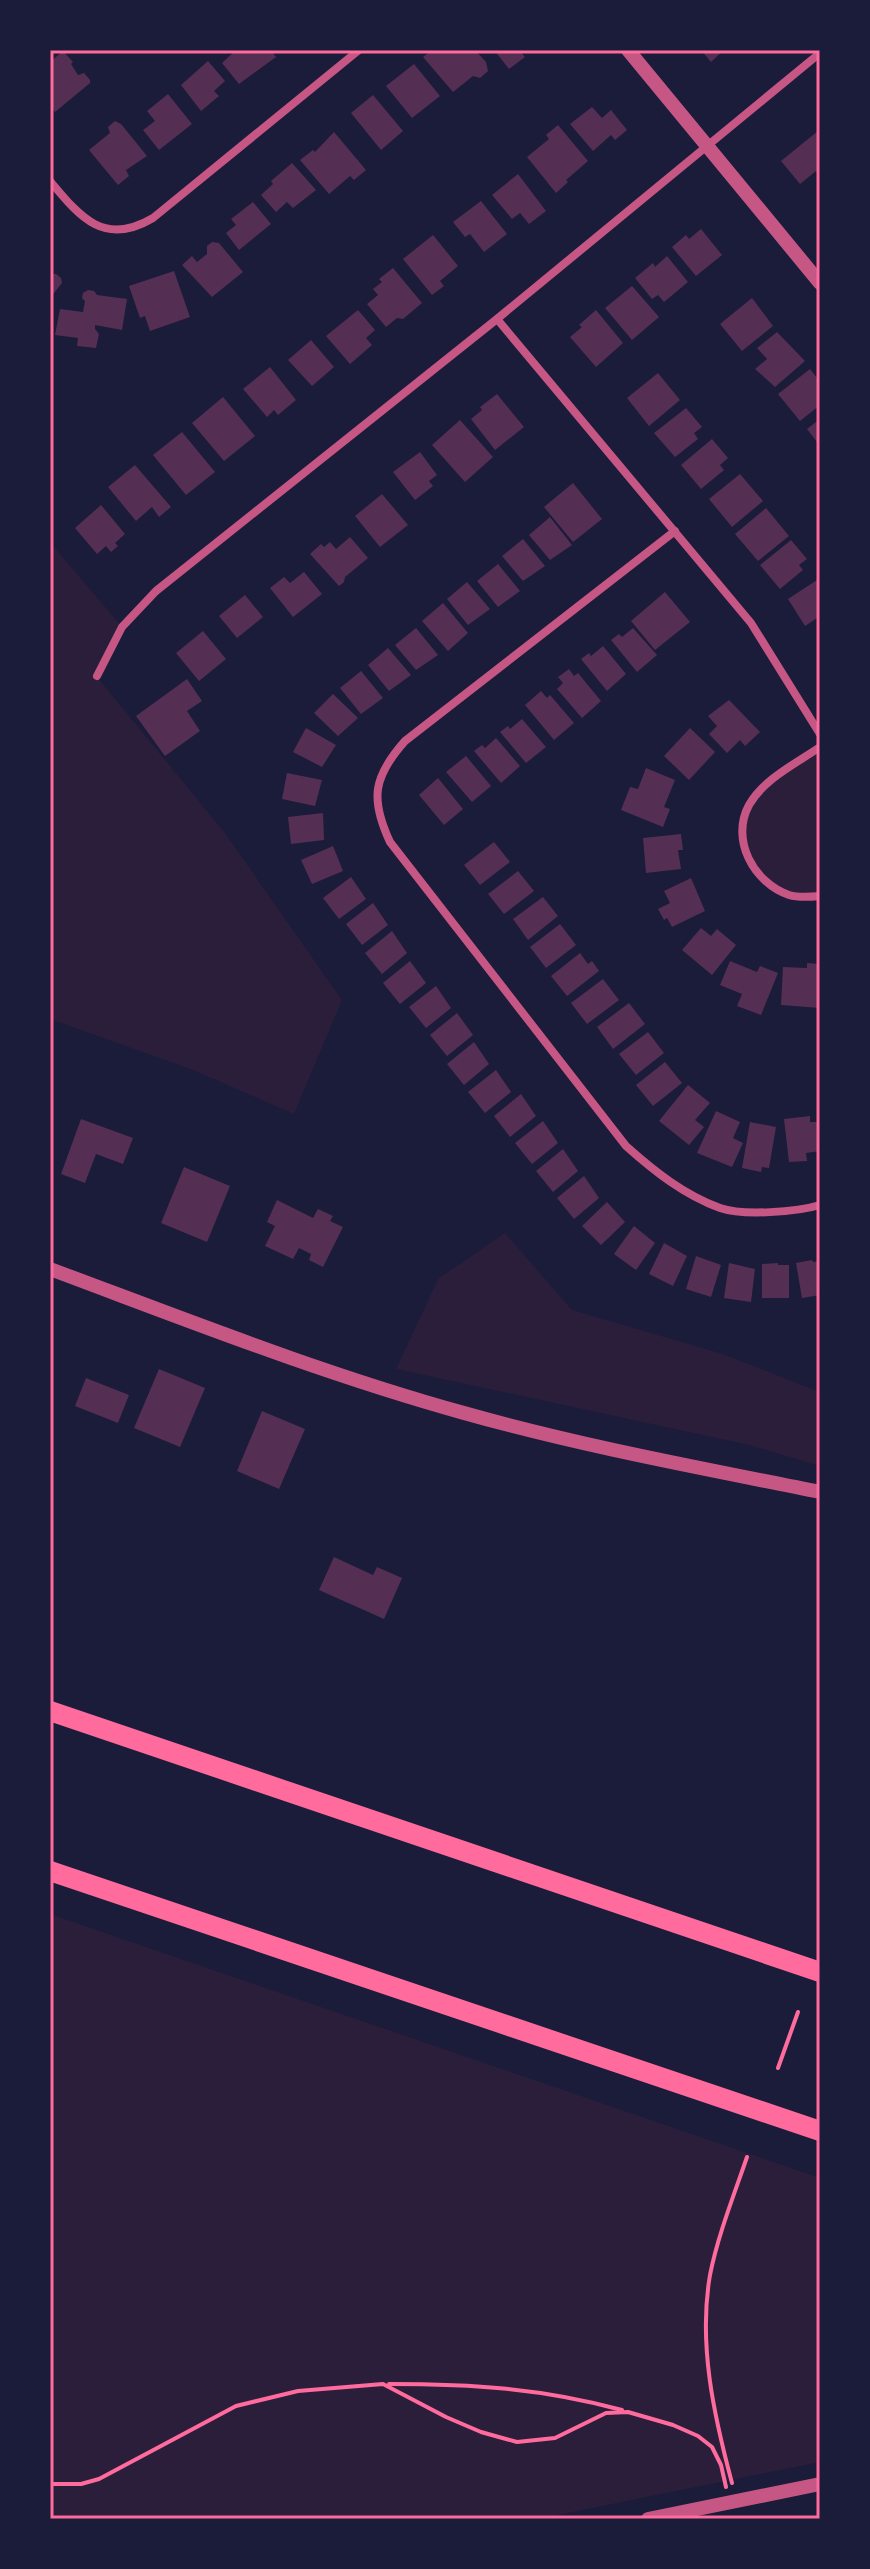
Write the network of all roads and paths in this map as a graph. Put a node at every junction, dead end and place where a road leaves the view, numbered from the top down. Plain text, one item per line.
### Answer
1 (359, 50) edge
2 (628, 50) edge
3 (820, 53) edge
4 (707, 146) junction
5 (50, 181) edge
6 (820, 283) edge
7 (497, 319) junction
8 (675, 531) junction
9 (97, 676) dead end
10 (820, 734) edge
11 (820, 747) edge
12 (820, 896) edge
13 (820, 1205) edge
14 (50, 1269) edge
15 (820, 1492) edge
16 (50, 1711) edge
17 (50, 1871) edge
18 (820, 1972) edge
19 (798, 2012) dead end
20 (778, 2068) dead end
21 (820, 2131) edge
22 (747, 2157) dead end
23 (383, 2384) junction
24 (628, 2412) junction
25 (731, 2480) dead end
26 (50, 2484) edge
27 (820, 2484) edge
28 (730, 2502) junction
29 (648, 2519) edge

1 - 5 street
2 - 4 street
3 - 4 street
4 - 6 street
4 - 7 street
7 - 8 street
7 - 9 street
8 - 10 street
8 - 13 street
11 - 12 street
14 - 15 street
16 - 18 highway
17 - 21 highway
19 - 20 path
22 - 25 path
23 - 24 path
23 - 24 path
23 - 26 path
24 - 28 path
27 - 28 street
28 - 29 street

